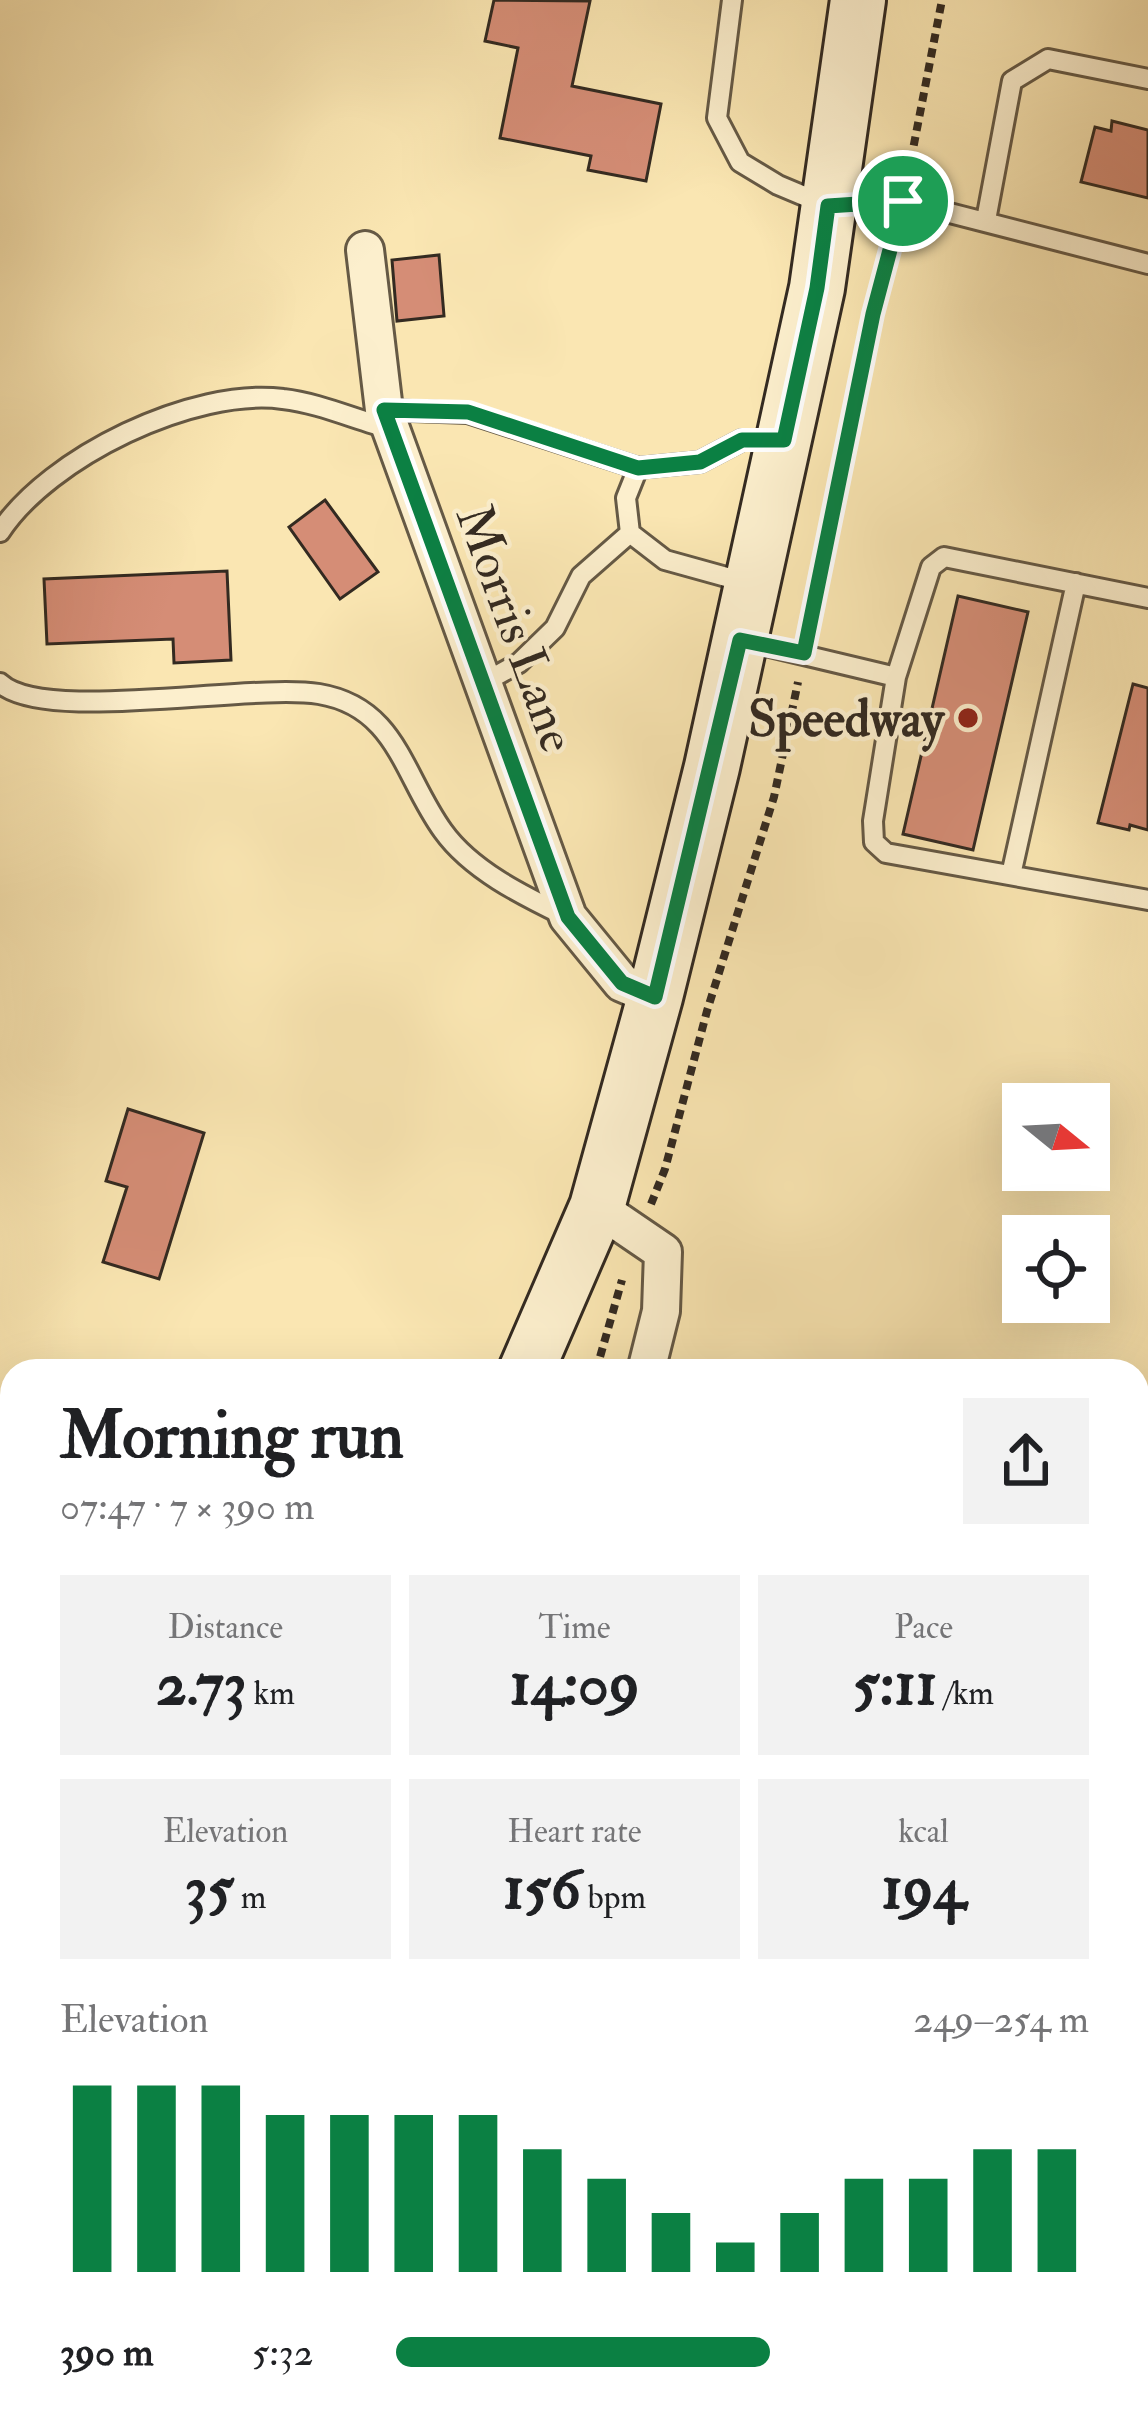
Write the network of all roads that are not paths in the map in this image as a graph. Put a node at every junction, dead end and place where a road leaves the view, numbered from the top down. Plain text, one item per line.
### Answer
1 (732, 0) edge
2 (858, 0) edge
3 (1148, 79) edge
4 (828, 206) junction
5 (986, 220) junction
6 (365, 250) dead end
7 (1148, 264) edge
8 (387, 420) junction
9 (784, 440) junction
10 (638, 468) junction
11 (0, 532) edge
12 (630, 533) junction
13 (1076, 583) junction
14 (752, 584) junction
15 (1148, 598) edge
16 (740, 640) junction
17 (896, 677) junction
18 (483, 682) junction
19 (0, 683) edge
20 (1011, 875) junction
21 (1148, 900) edge
22 (568, 917) junction
23 (655, 997) junction
24 (618, 1221) junction
25 (533, 1359) edge
26 (649, 1359) edge

1 - 4 lane
2 - 4 main road
3 - 5 lane
4 - 5 lane
4 - 9 main road
5 - 7 lane
6 - 8 street, Morris Lane
8 - 10 lane
8 - 11 lane
8 - 18 street, Morris Lane
9 - 10 lane
9 - 14 main road
10 - 12 lane
12 - 14 lane
12 - 18 lane
13 - 15 lane
13 - 17 lane
13 - 20 lane
14 - 16 main road
16 - 17 lane
16 - 23 main road
17 - 20 lane
18 - 22 street, Morris Lane
19 - 22 lane
20 - 21 lane
22 - 23 street, Morris Lane
23 - 24 main road
24 - 25 main road
24 - 26 street

